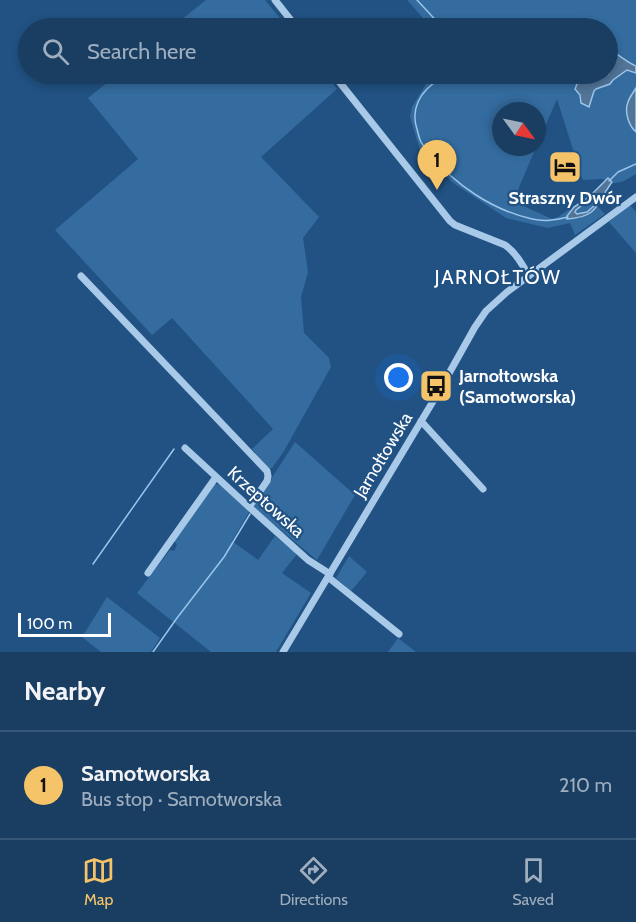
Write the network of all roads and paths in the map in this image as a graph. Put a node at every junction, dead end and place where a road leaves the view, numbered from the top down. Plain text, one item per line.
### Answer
1 (275, 0) edge
2 (289, 18) edge
3 (341, 84) edge
4 (636, 197) edge
5 (81, 276) dead end
6 (529, 276) junction
7 (421, 421) junction
8 (185, 448) dead end
9 (216, 477) junction
10 (483, 489) dead end
11 (249, 507) junction
12 (148, 573) dead end
13 (329, 575) junction
14 (399, 634) dead end
15 (283, 652) edge

1 - 2 street
3 - 6 street
4 - 6 street, Jarnołtowska
5 - 11 street
6 - 7 street, Jarnołtowska
7 - 10 street
7 - 13 street, Jarnołtowska
8 - 9 street, Krzeptowska
9 - 11 street, Krzeptowska
9 - 12 street
11 - 13 street, Krzeptowska
13 - 14 street, Krzeptowska
13 - 15 street, Jarnołtowska

